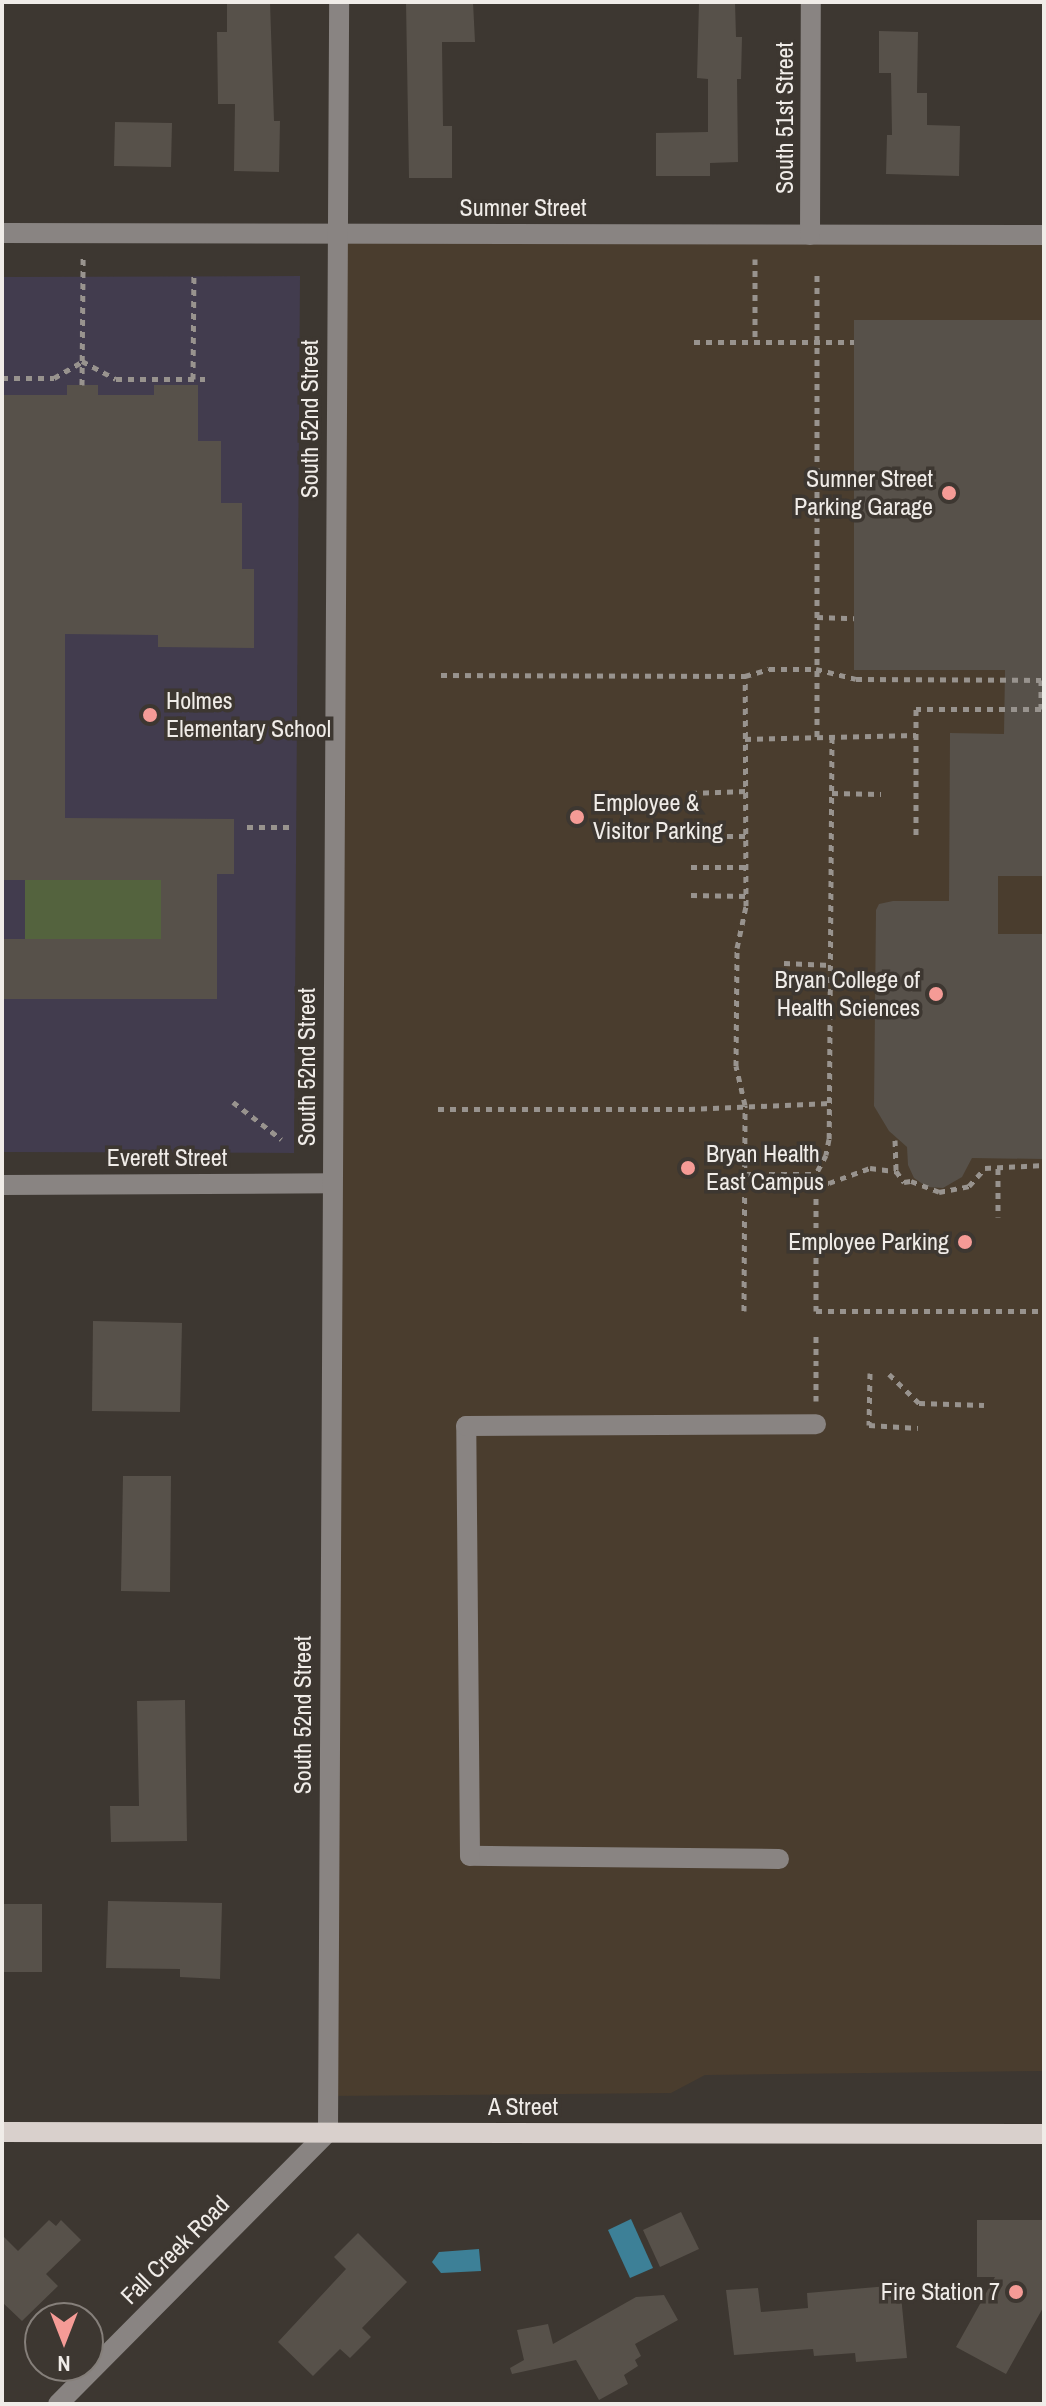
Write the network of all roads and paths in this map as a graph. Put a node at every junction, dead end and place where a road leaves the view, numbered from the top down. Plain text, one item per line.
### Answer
1 (339, 2) edge
2 (811, 2) edge
3 (2, 233) edge
4 (337, 233) junction
5 (755, 235) junction
6 (810, 235) junction
7 (1044, 235) edge
8 (817, 271) dead end
9 (194, 273) dead end
10 (83, 278) dead end
11 (694, 342) dead end
12 (755, 342) junction
13 (818, 342) junction
14 (854, 342) dead end
15 (82, 361) junction
16 (2, 378) edge
17 (193, 379) junction
18 (205, 379) dead end
19 (82, 385) dead end
20 (817, 617) junction
21 (854, 618) dead end
22 (816, 669) junction
23 (441, 675) dead end
24 (745, 676) junction
25 (1042, 699) edge
26 (916, 735) junction
27 (817, 737) junction
28 (832, 737) junction
29 (745, 739) junction
30 (746, 791) junction
31 (691, 793) dead end
32 (832, 793) junction
33 (881, 794) dead end
34 (247, 827) dead end
35 (290, 827) dead end
36 (691, 836) dead end
37 (746, 836) junction
38 (916, 838) dead end
39 (691, 867) dead end
40 (746, 867) junction
41 (691, 895) dead end
42 (746, 896) junction
43 (784, 963) dead end
44 (831, 965) junction
45 (233, 1102) dead end
46 (830, 1103) junction
47 (745, 1105) junction
48 (438, 1109) dead end
49 (281, 1139) dead end
50 (895, 1140) dead end
51 (1044, 1165) edge
52 (998, 1168) junction
53 (896, 1171) junction
54 (745, 1174) junction
55 (816, 1174) junction
56 (816, 1182) junction
57 (332, 1183) junction
58 (2, 1185) edge
59 (998, 1217) dead end
60 (744, 1311) dead end
61 (1044, 1311) edge
62 (816, 1336) dead end
63 (870, 1373) dead end
64 (889, 1374) dead end
65 (816, 1402) dead end
66 (984, 1405) dead end
67 (816, 1424) dead end
68 (918, 1428) dead end
69 (779, 1859) dead end
70 (2, 2132) edge
71 (328, 2132) junction
72 (1044, 2134) edge
73 (58, 2404) edge

1 - 4 street, South 52nd Street
2 - 6 street, South 51st Street
3 - 4 street, Sumner Street
4 - 5 street, Sumner Street
4 - 57 street, South 52nd Street
5 - 6 street, Sumner Street
5 - 12 path
6 - 7 street, Sumner Street
8 - 13 path
9 - 17 path
10 - 15 path
11 - 12 path
12 - 13 path
13 - 14 path
13 - 20 path
15 - 16 path
15 - 17 path
15 - 19 path
17 - 18 path
20 - 21 path
20 - 22 path
22 - 24 path
22 - 25 path
22 - 27 path
23 - 24 path
24 - 29 path
25 - 26 path
26 - 28 path
26 - 38 path
27 - 28 path
27 - 29 path
28 - 32 path
29 - 30 path
30 - 31 path
30 - 37 path
32 - 33 path
32 - 44 path
34 - 35 path
36 - 37 path
37 - 40 path
39 - 40 path
40 - 42 path
41 - 42 path
42 - 47 path
43 - 44 path
44 - 46 path
45 - 49 path
46 - 47 path
46 - 55 path
47 - 48 path
47 - 54 path
50 - 53 path
51 - 52 path
52 - 53 path
52 - 59 path
53 - 56 path
54 - 55 path
54 - 60 path
55 - 56 path
56 - 61 path
57 - 58 street, Everett Street
57 - 71 street, South 52nd Street
62 - 65 path
63 - 68 path
64 - 66 path
67 - 69 street
70 - 71 main road, A Street
71 - 72 main road, A Street
71 - 73 street, Fall Creek Road

